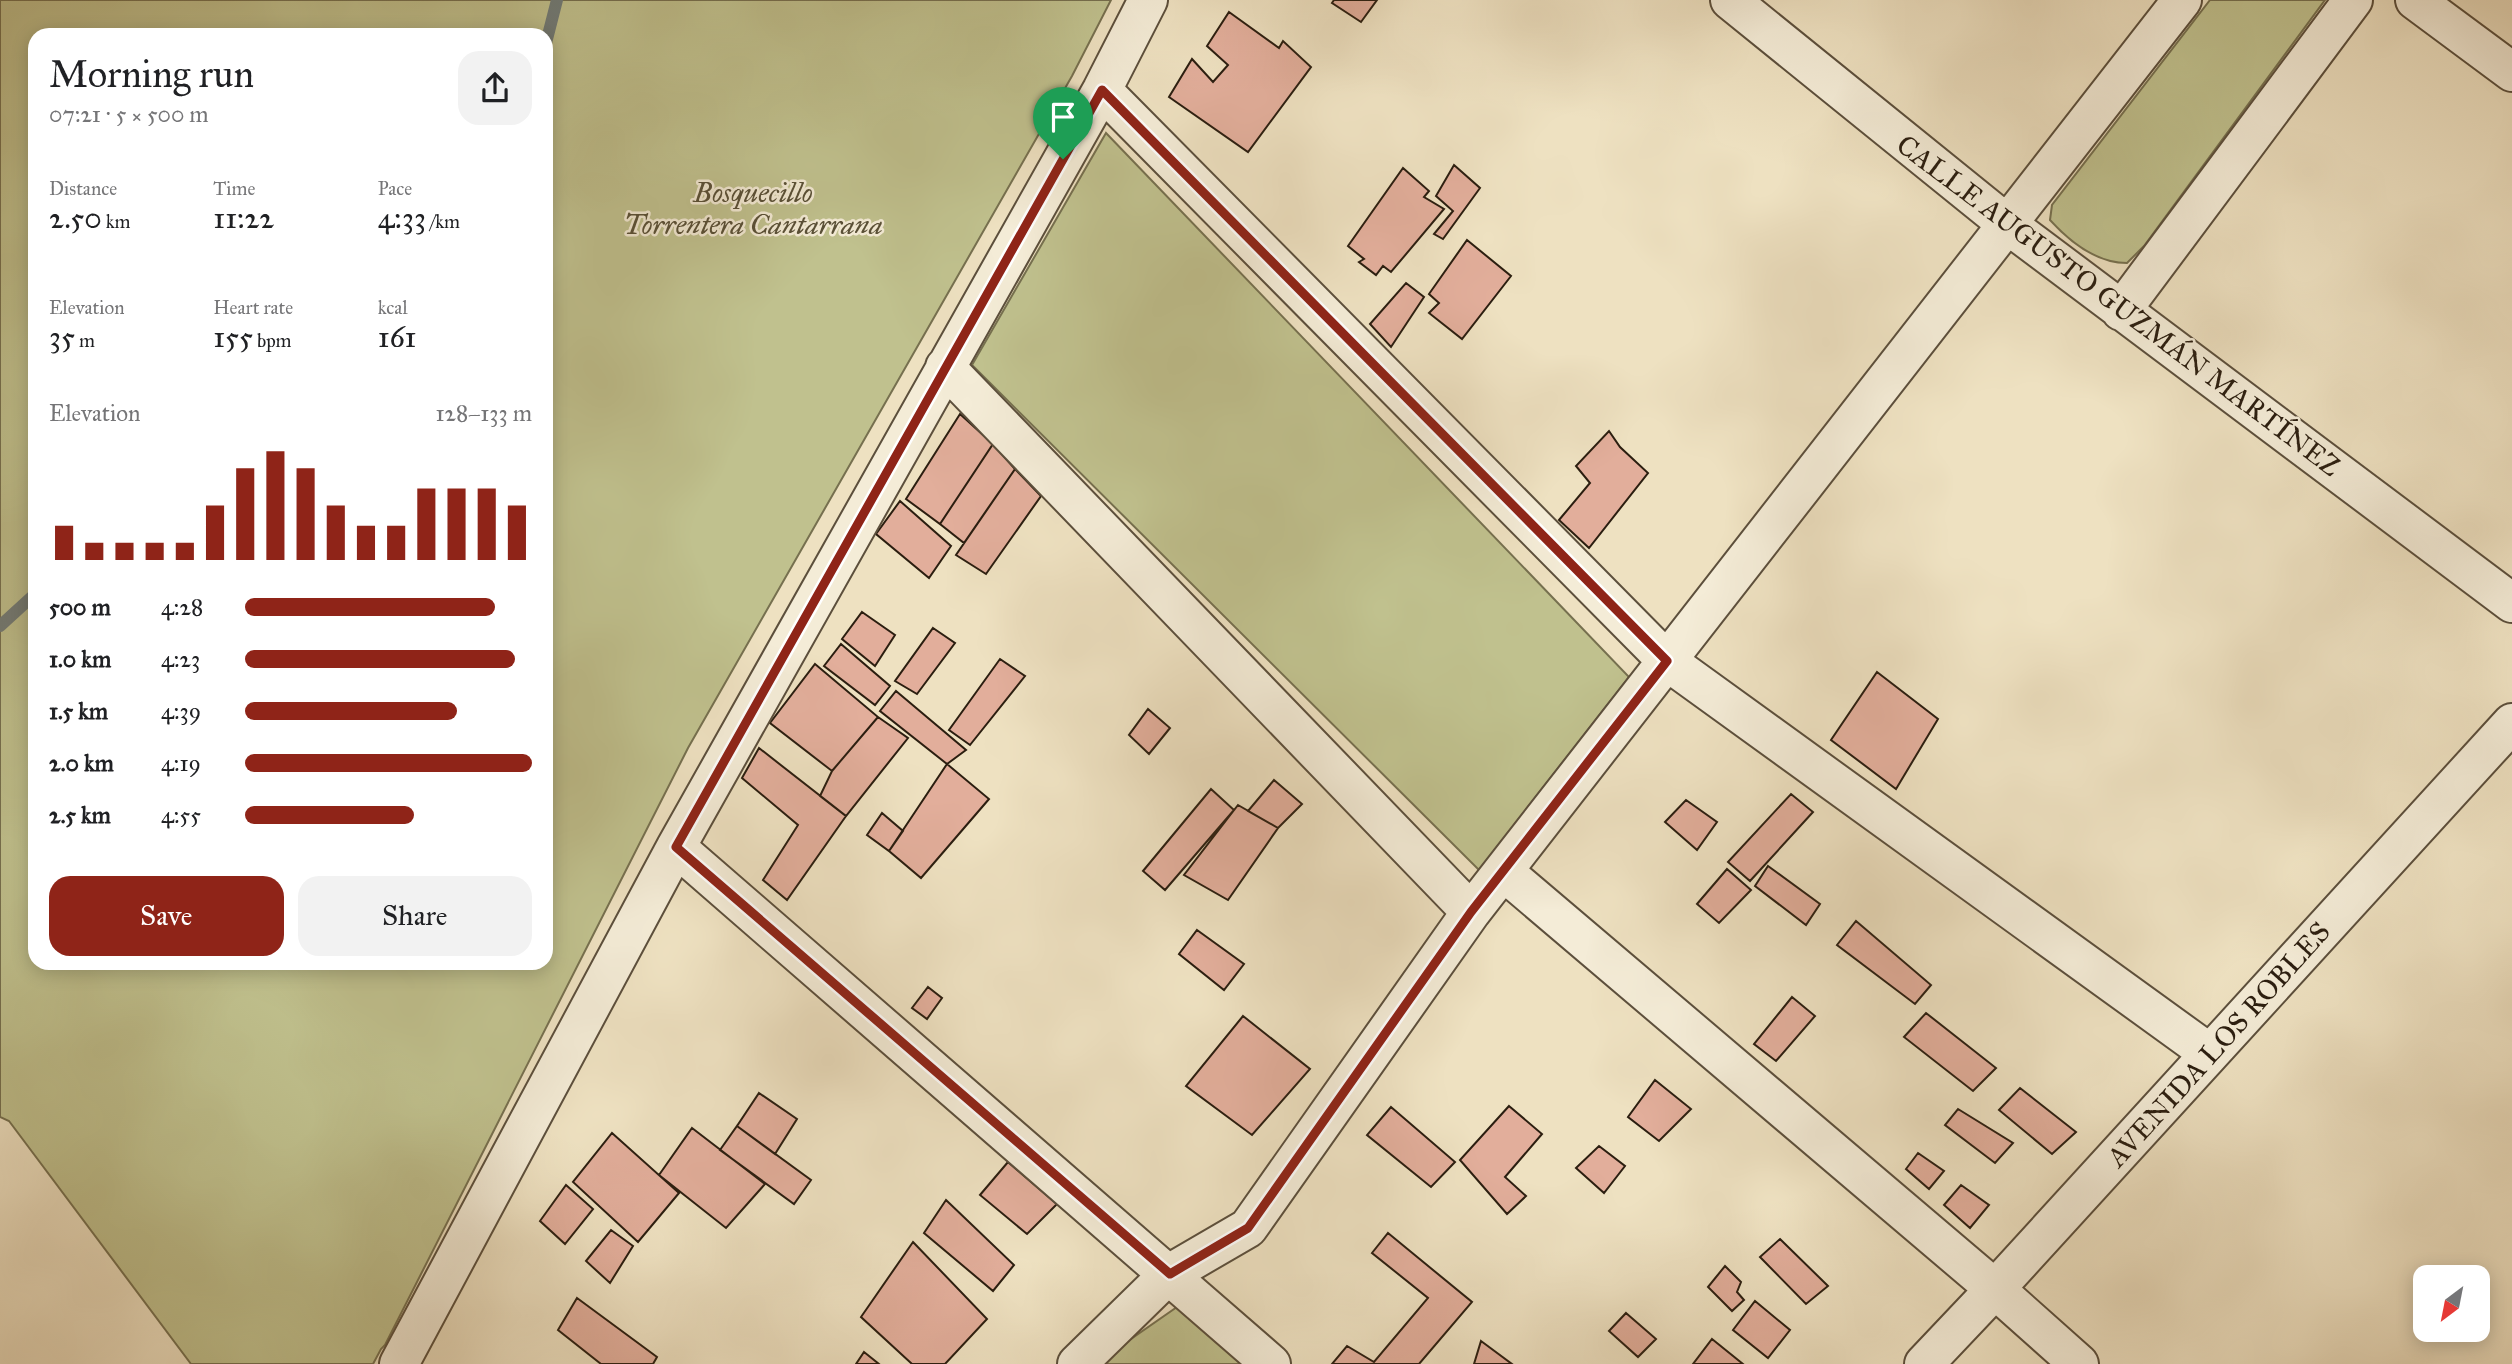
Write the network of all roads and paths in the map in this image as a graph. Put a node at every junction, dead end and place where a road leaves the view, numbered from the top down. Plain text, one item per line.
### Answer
1 (1148, 0) edge
2 (1730, 0) edge
3 (2182, 0) edge
4 (2353, 0) edge
5 (2415, 0) edge
6 (2512, 72) edge
7 (1102, 90) junction
8 (2007, 224) junction
9 (2121, 311) junction
10 (945, 368) junction
11 (2512, 603) edge
12 (1667, 661) junction
13 (2512, 723) edge
14 (676, 847) junction
15 (1503, 872) junction
16 (1471, 912) junction
17 (2209, 1053) junction
18 (1170, 1274) junction
19 (1995, 1289) junction
20 (399, 1364) edge
21 (1077, 1364) edge
22 (1271, 1364) edge
23 (1924, 1364) edge
24 (2079, 1364) edge

1 - 7 street
2 - 8 street, CALLE AUGUSTO GUZMÁN MARTÍNEZ
3 - 8 street
4 - 9 street
5 - 6 street
7 - 10 street
7 - 12 street
8 - 9 street, CALLE AUGUSTO GUZMÁN MARTÍNEZ
8 - 12 street
9 - 11 street, CALLE AUGUSTO GUZMÁN MARTÍNEZ
10 - 14 street
10 - 16 street
12 - 15 street
12 - 17 street
13 - 17 street, AVENIDA LOS ROBLES
14 - 18 street
14 - 20 street
15 - 16 street
15 - 19 street
16 - 18 street
17 - 19 street, AVENIDA LOS ROBLES
18 - 21 street
18 - 22 street
19 - 23 street, AVENIDA LOS ROBLES
19 - 24 street

